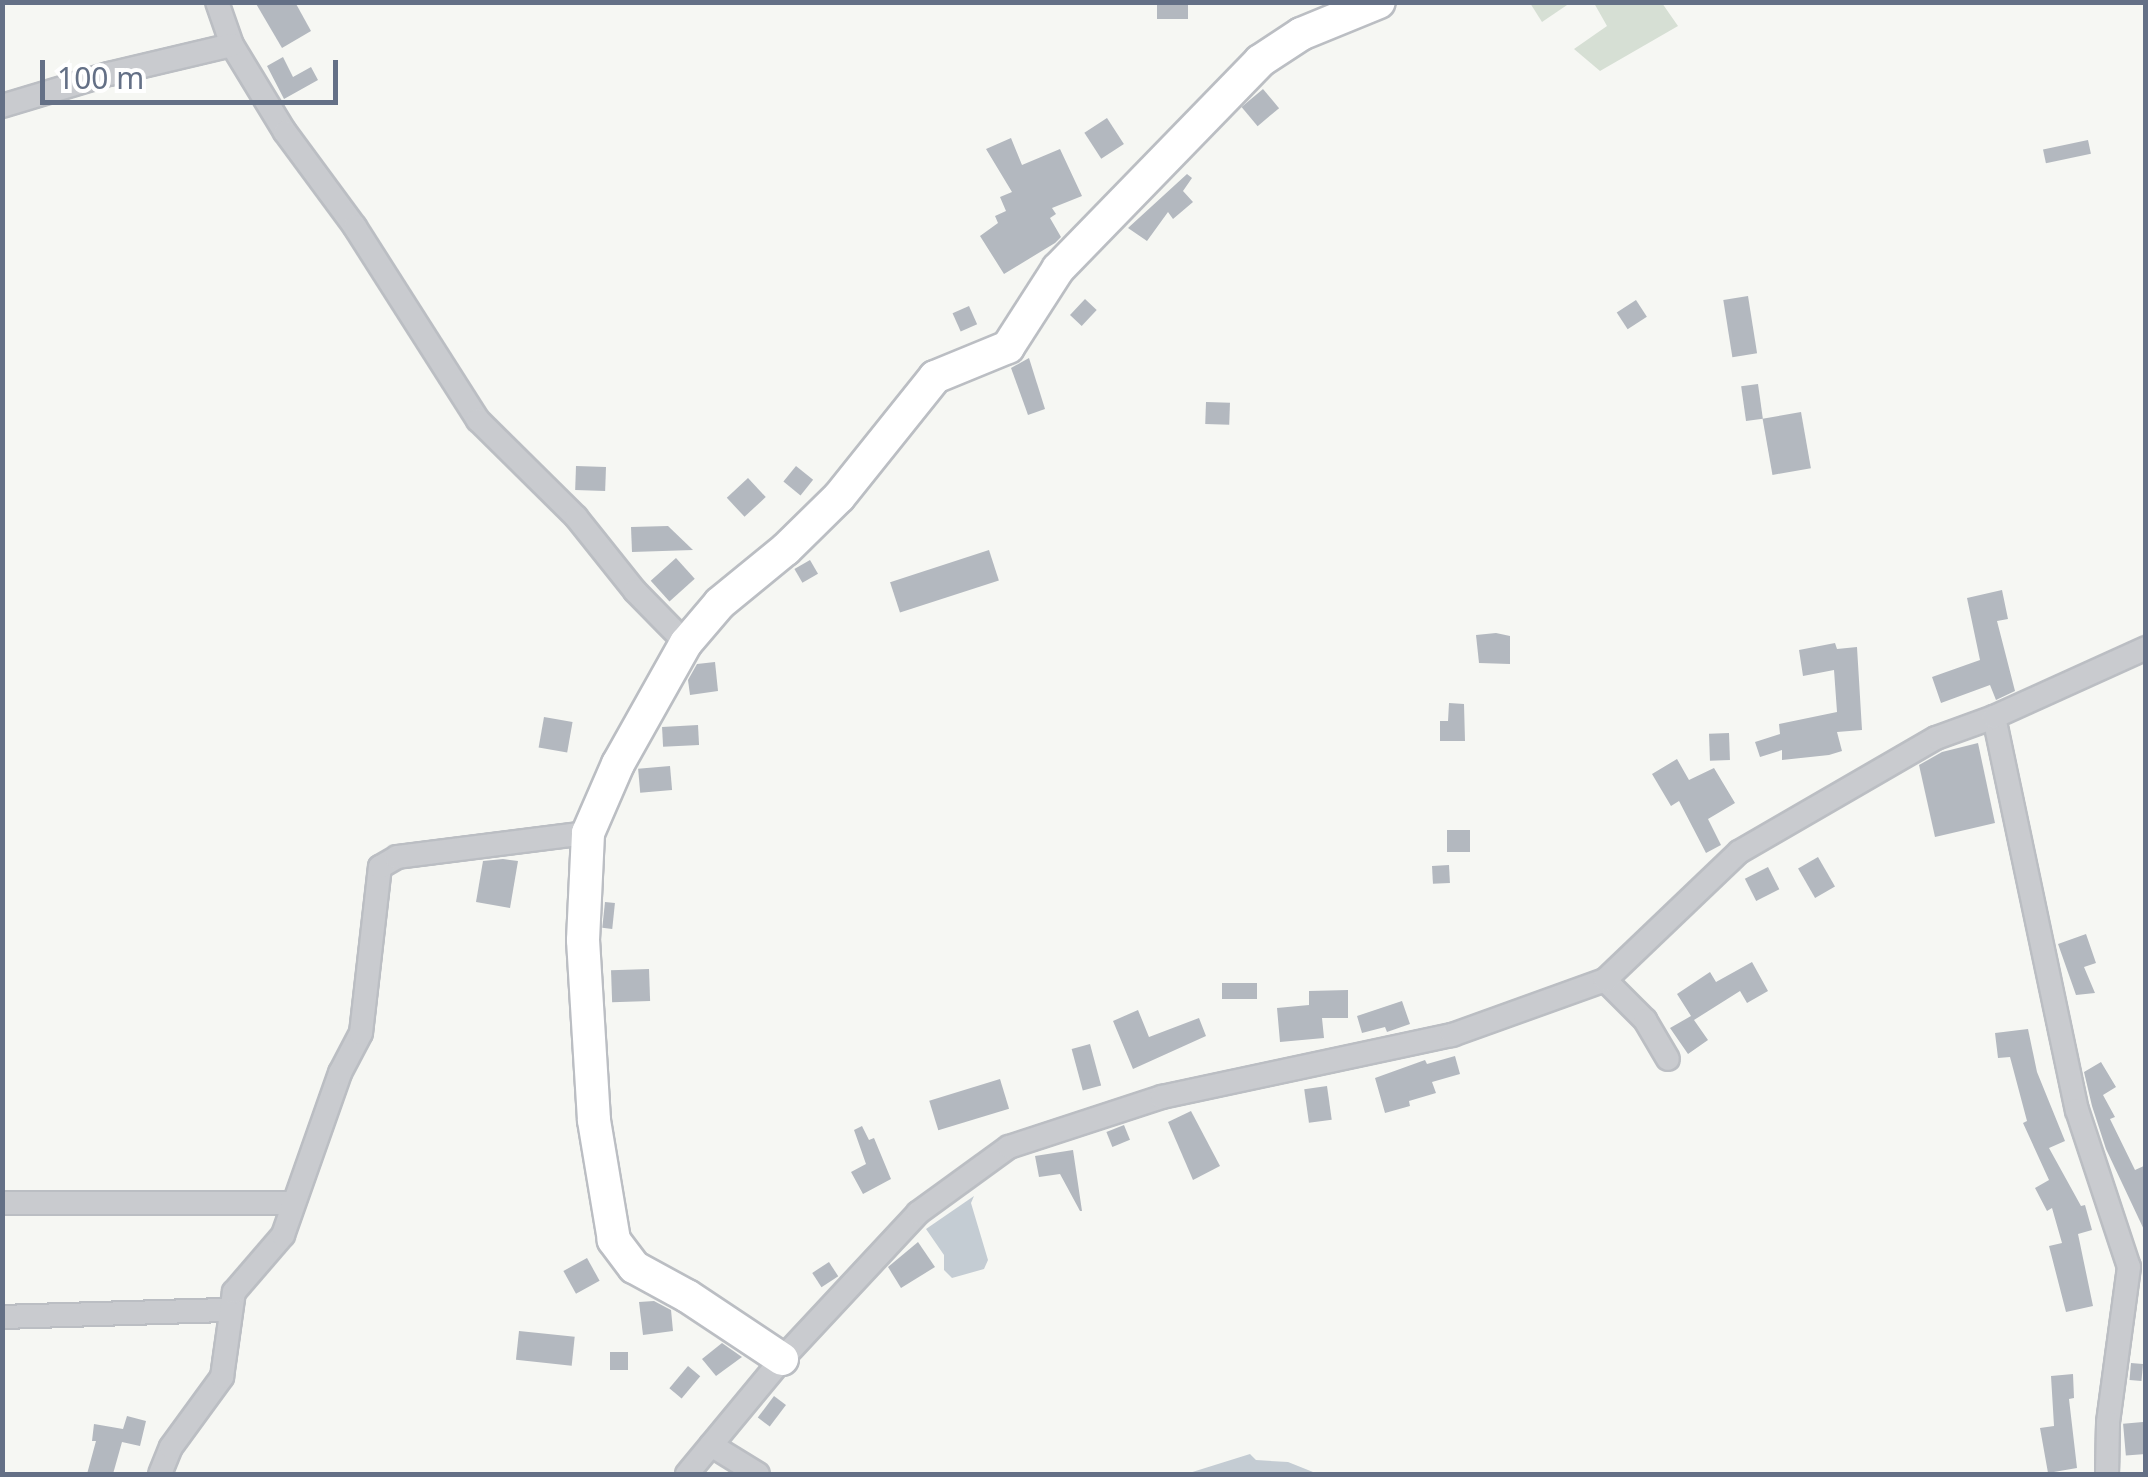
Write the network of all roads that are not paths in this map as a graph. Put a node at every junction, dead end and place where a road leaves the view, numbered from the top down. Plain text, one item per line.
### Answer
1 (217, 2) edge
2 (1379, 2) edge
3 (232, 45) junction
4 (2, 106) edge
5 (686, 643) junction
6 (2146, 648) edge
7 (1994, 718) junction
8 (588, 833) junction
9 (1605, 980) junction
10 (1668, 1059) dead end
11 (2, 1202) edge
12 (292, 1203) junction
13 (231, 1310) junction
14 (2, 1318) edge
15 (782, 1360) junction
16 (711, 1446) junction
17 (160, 1474) edge
18 (687, 1474) edge
19 (758, 1474) edge
20 (2107, 1474) edge

1 - 3 street
2 - 5 street
3 - 4 street
3 - 5 street
5 - 8 street
6 - 7 street
7 - 9 street
7 - 20 street
8 - 12 street
8 - 15 street
9 - 10 street
9 - 15 street
11 - 12 street
12 - 13 street
13 - 14 street
13 - 17 street
15 - 16 street
16 - 18 street
16 - 19 street

